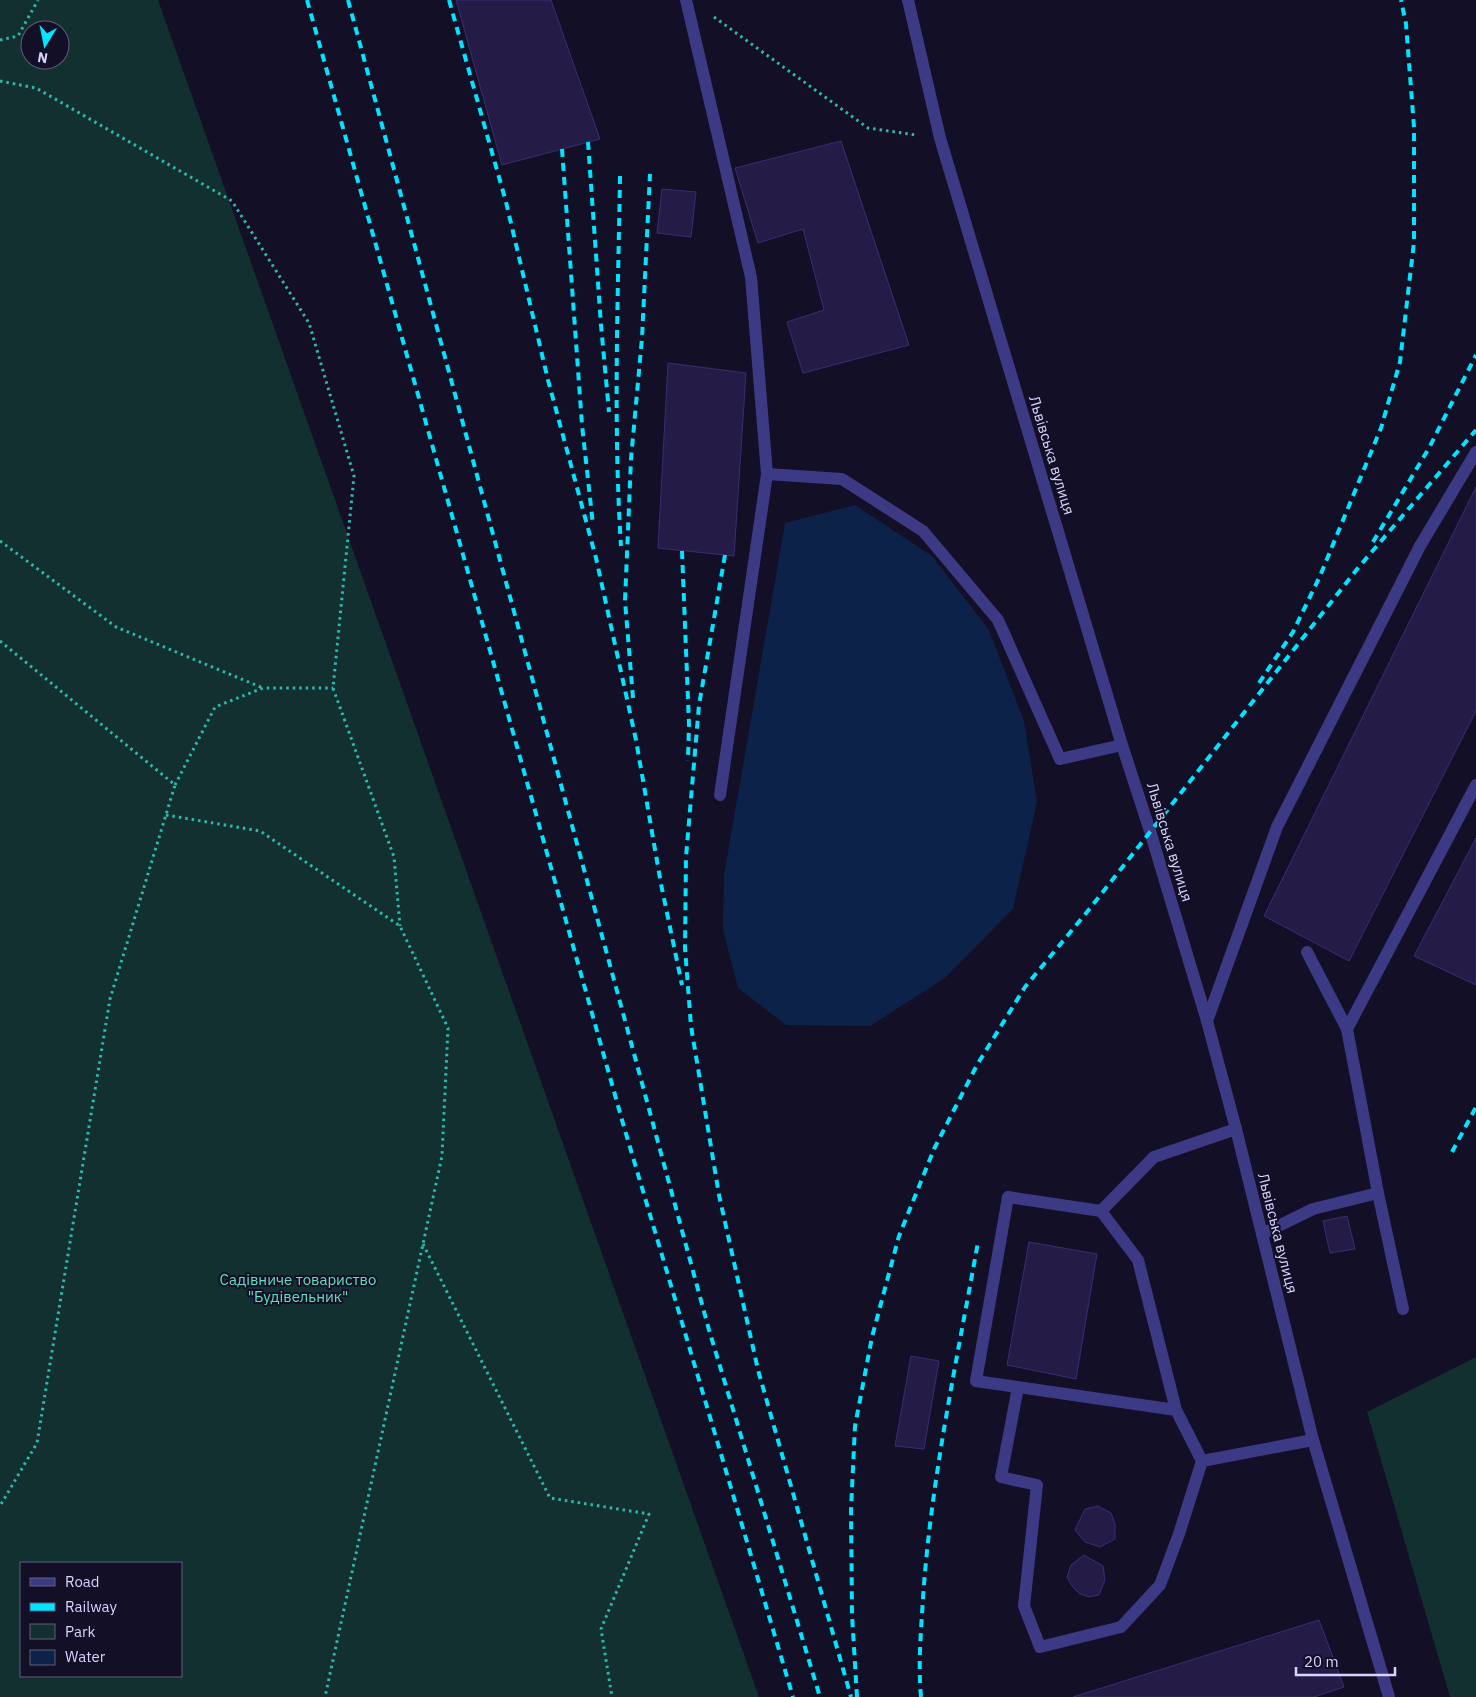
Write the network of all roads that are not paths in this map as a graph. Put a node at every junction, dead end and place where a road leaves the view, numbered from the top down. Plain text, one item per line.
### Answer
1 (686, 0) edge
2 (908, 0) edge
3 (1476, 452) edge
4 (767, 474) junction
5 (1122, 745) junction
6 (1476, 785) edge
7 (720, 795) dead end
8 (1307, 952) dead end
9 (1207, 1021) junction
10 (1347, 1029) junction
11 (1236, 1129) junction
12 (1378, 1192) junction
13 (1101, 1211) junction
14 (1262, 1234) junction
15 (1403, 1309) dead end
16 (1018, 1387) junction
17 (1176, 1410) junction
18 (1314, 1440) junction
19 (1202, 1461) junction
20 (1389, 1697) edge

1 - 4 street
2 - 5 street, Львівська вулиця
3 - 9 street
4 - 5 street
4 - 7 street
5 - 9 street, Львівська вулиця
6 - 10 street
8 - 10 street
9 - 11 street, Львівська вулиця
10 - 12 street
11 - 13 street
11 - 14 street, Львівська вулиця
12 - 14 street
12 - 15 street
13 - 16 street
13 - 17 street
14 - 18 street, Львівська вулиця
16 - 17 street
16 - 19 street
17 - 19 street
18 - 19 street
18 - 20 street, Львівська вулиця

